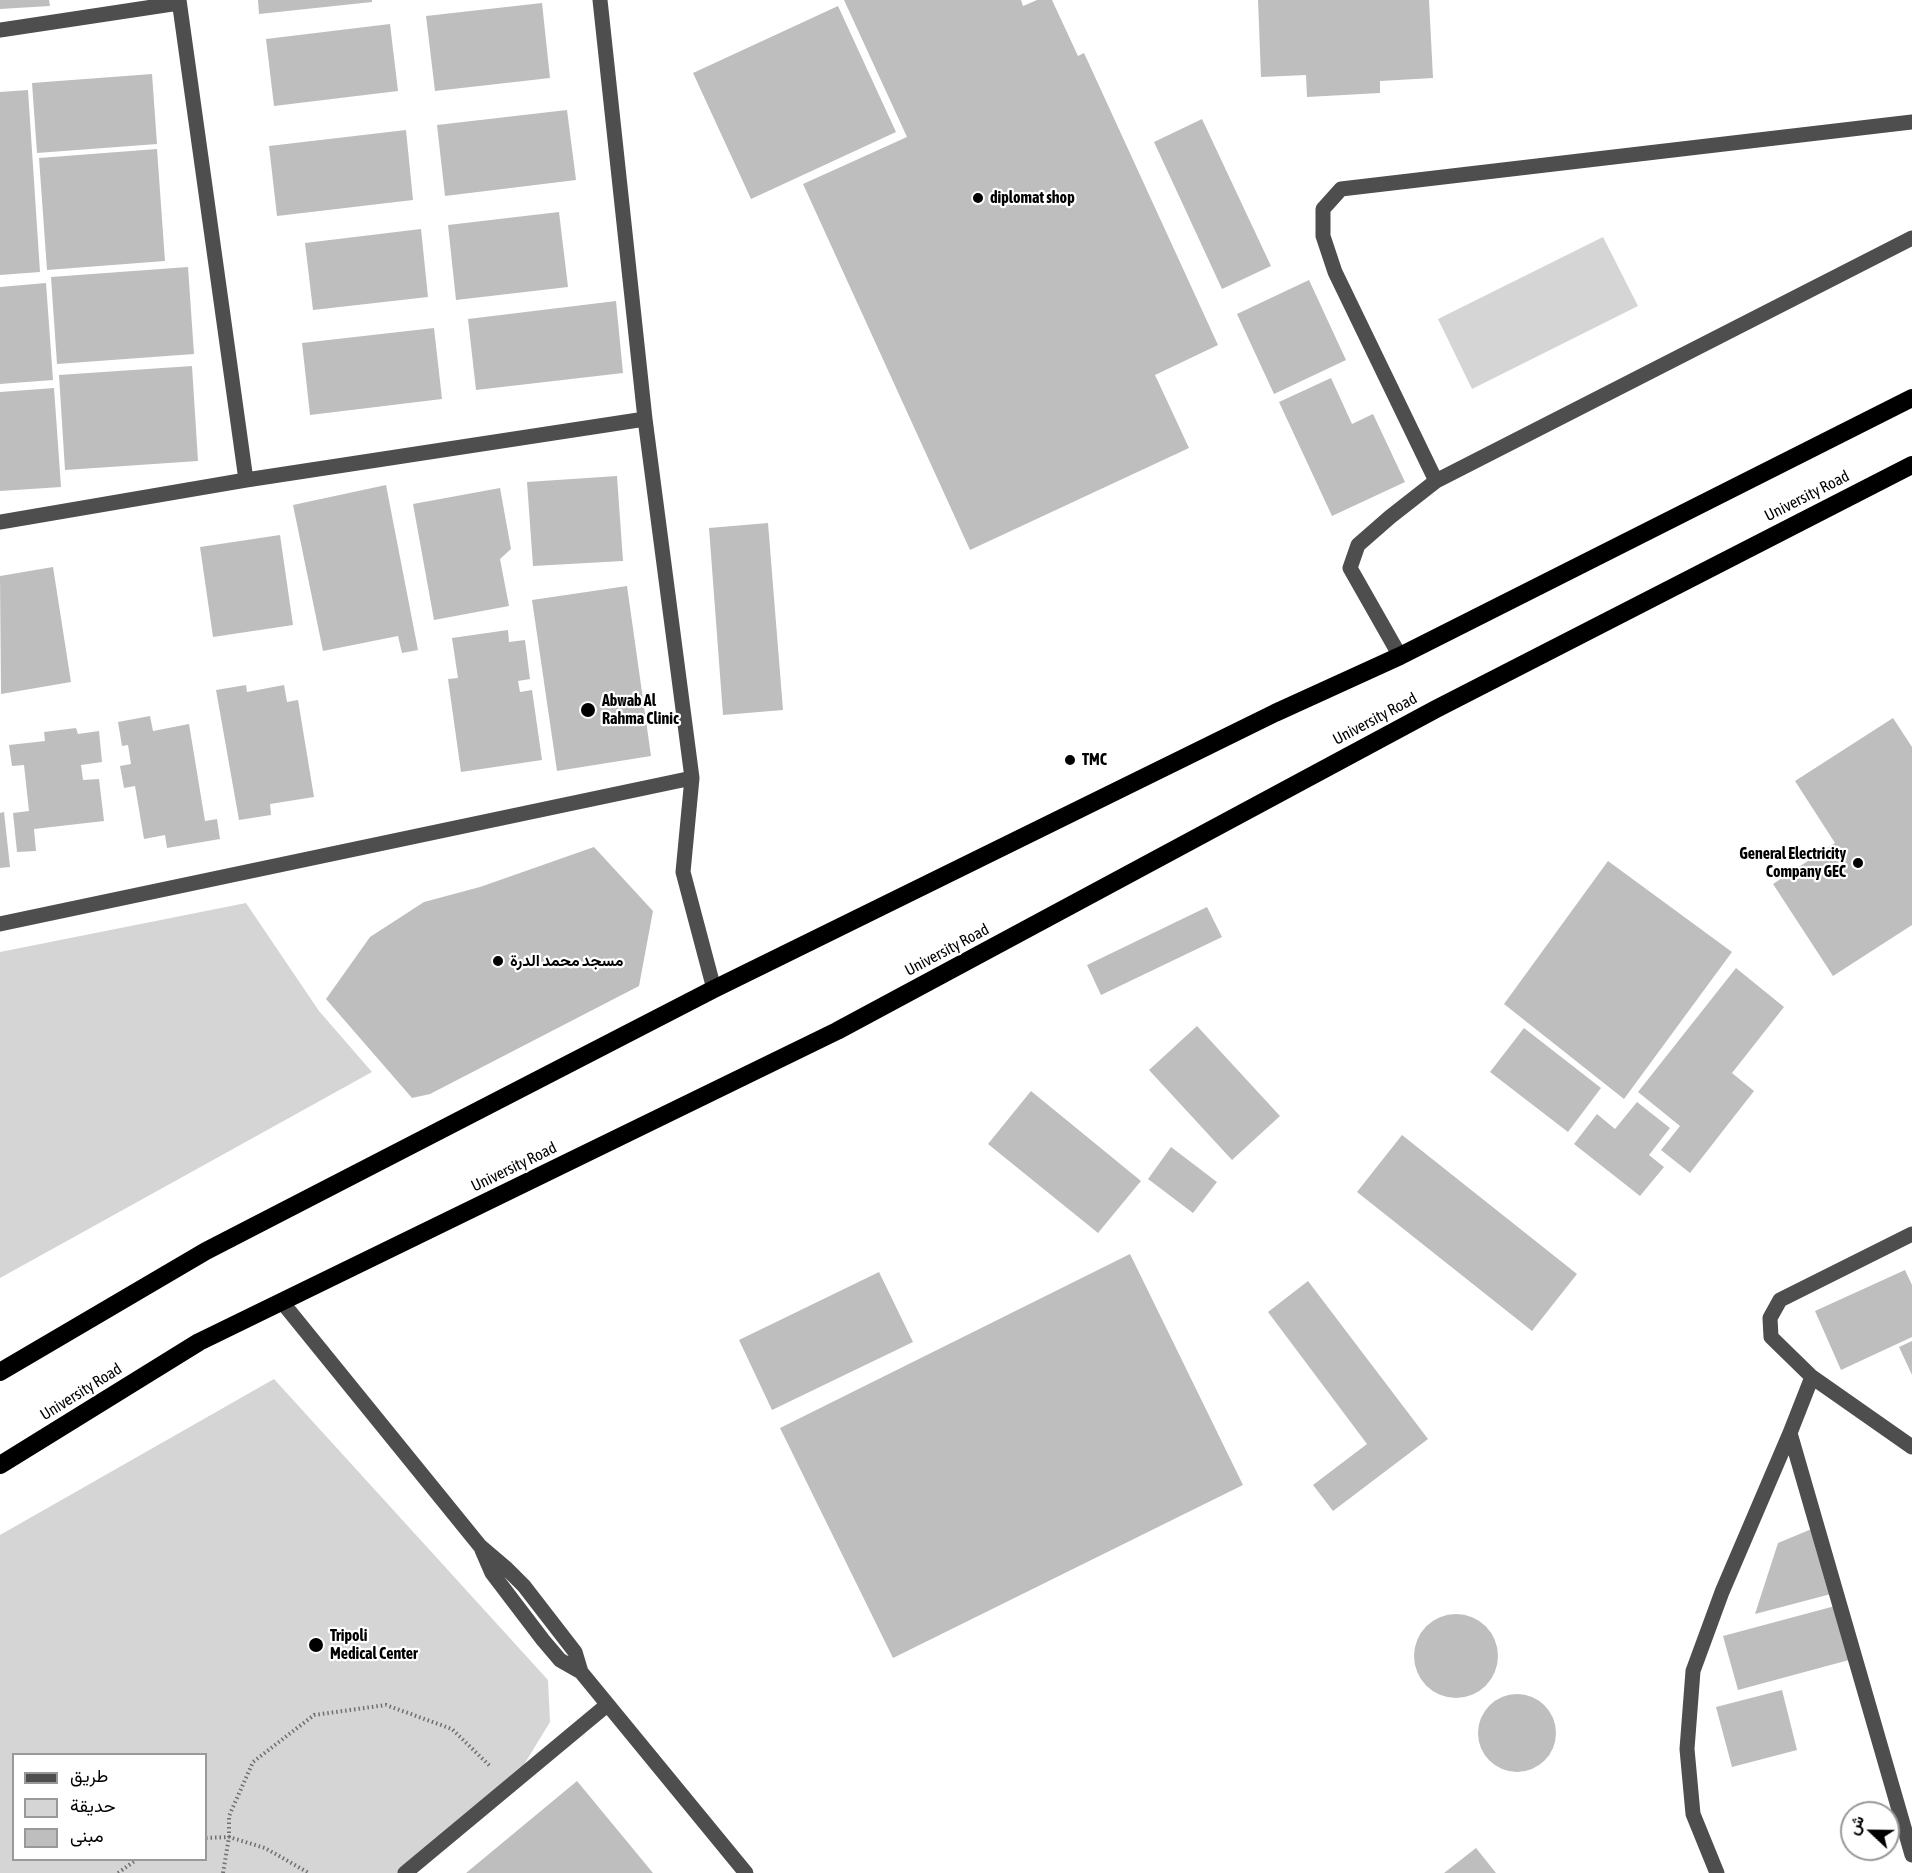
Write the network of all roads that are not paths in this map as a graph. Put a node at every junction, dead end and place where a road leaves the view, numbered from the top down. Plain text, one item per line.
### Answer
1 (600, 0) edge
2 (179, 1) edge
3 (0, 30) edge
4 (1912, 122) edge
5 (1912, 238) edge
6 (1912, 398) edge
7 (645, 419) junction
8 (1912, 465) edge
9 (246, 480) junction
10 (1436, 481) junction
11 (0, 522) edge
12 (1400, 656) junction
13 (692, 778) junction
14 (0, 924) edge
15 (714, 989) junction
16 (1912, 1234) edge
17 (282, 1302) junction
18 (0, 1372) edge
19 (1812, 1377) junction
20 (1790, 1433) junction
21 (1908, 1439) edge
22 (0, 1465) edge
23 (608, 1705) junction
24 (1912, 1856) edge
25 (405, 1873) edge
26 (746, 1873) edge
27 (1717, 1873) edge

1 - 7 street
2 - 3 street
2 - 9 street
4 - 10 street
5 - 10 street
6 - 12 highway
7 - 9 street
7 - 13 street
8 - 17 highway, University Road
9 - 11 street
10 - 12 street
12 - 15 highway
13 - 14 street
13 - 15 street
15 - 18 highway
16 - 19 street
17 - 22 highway, University Road
17 - 23 street
19 - 20 street
19 - 21 street
20 - 24 street
20 - 27 street
23 - 25 street
23 - 26 street

